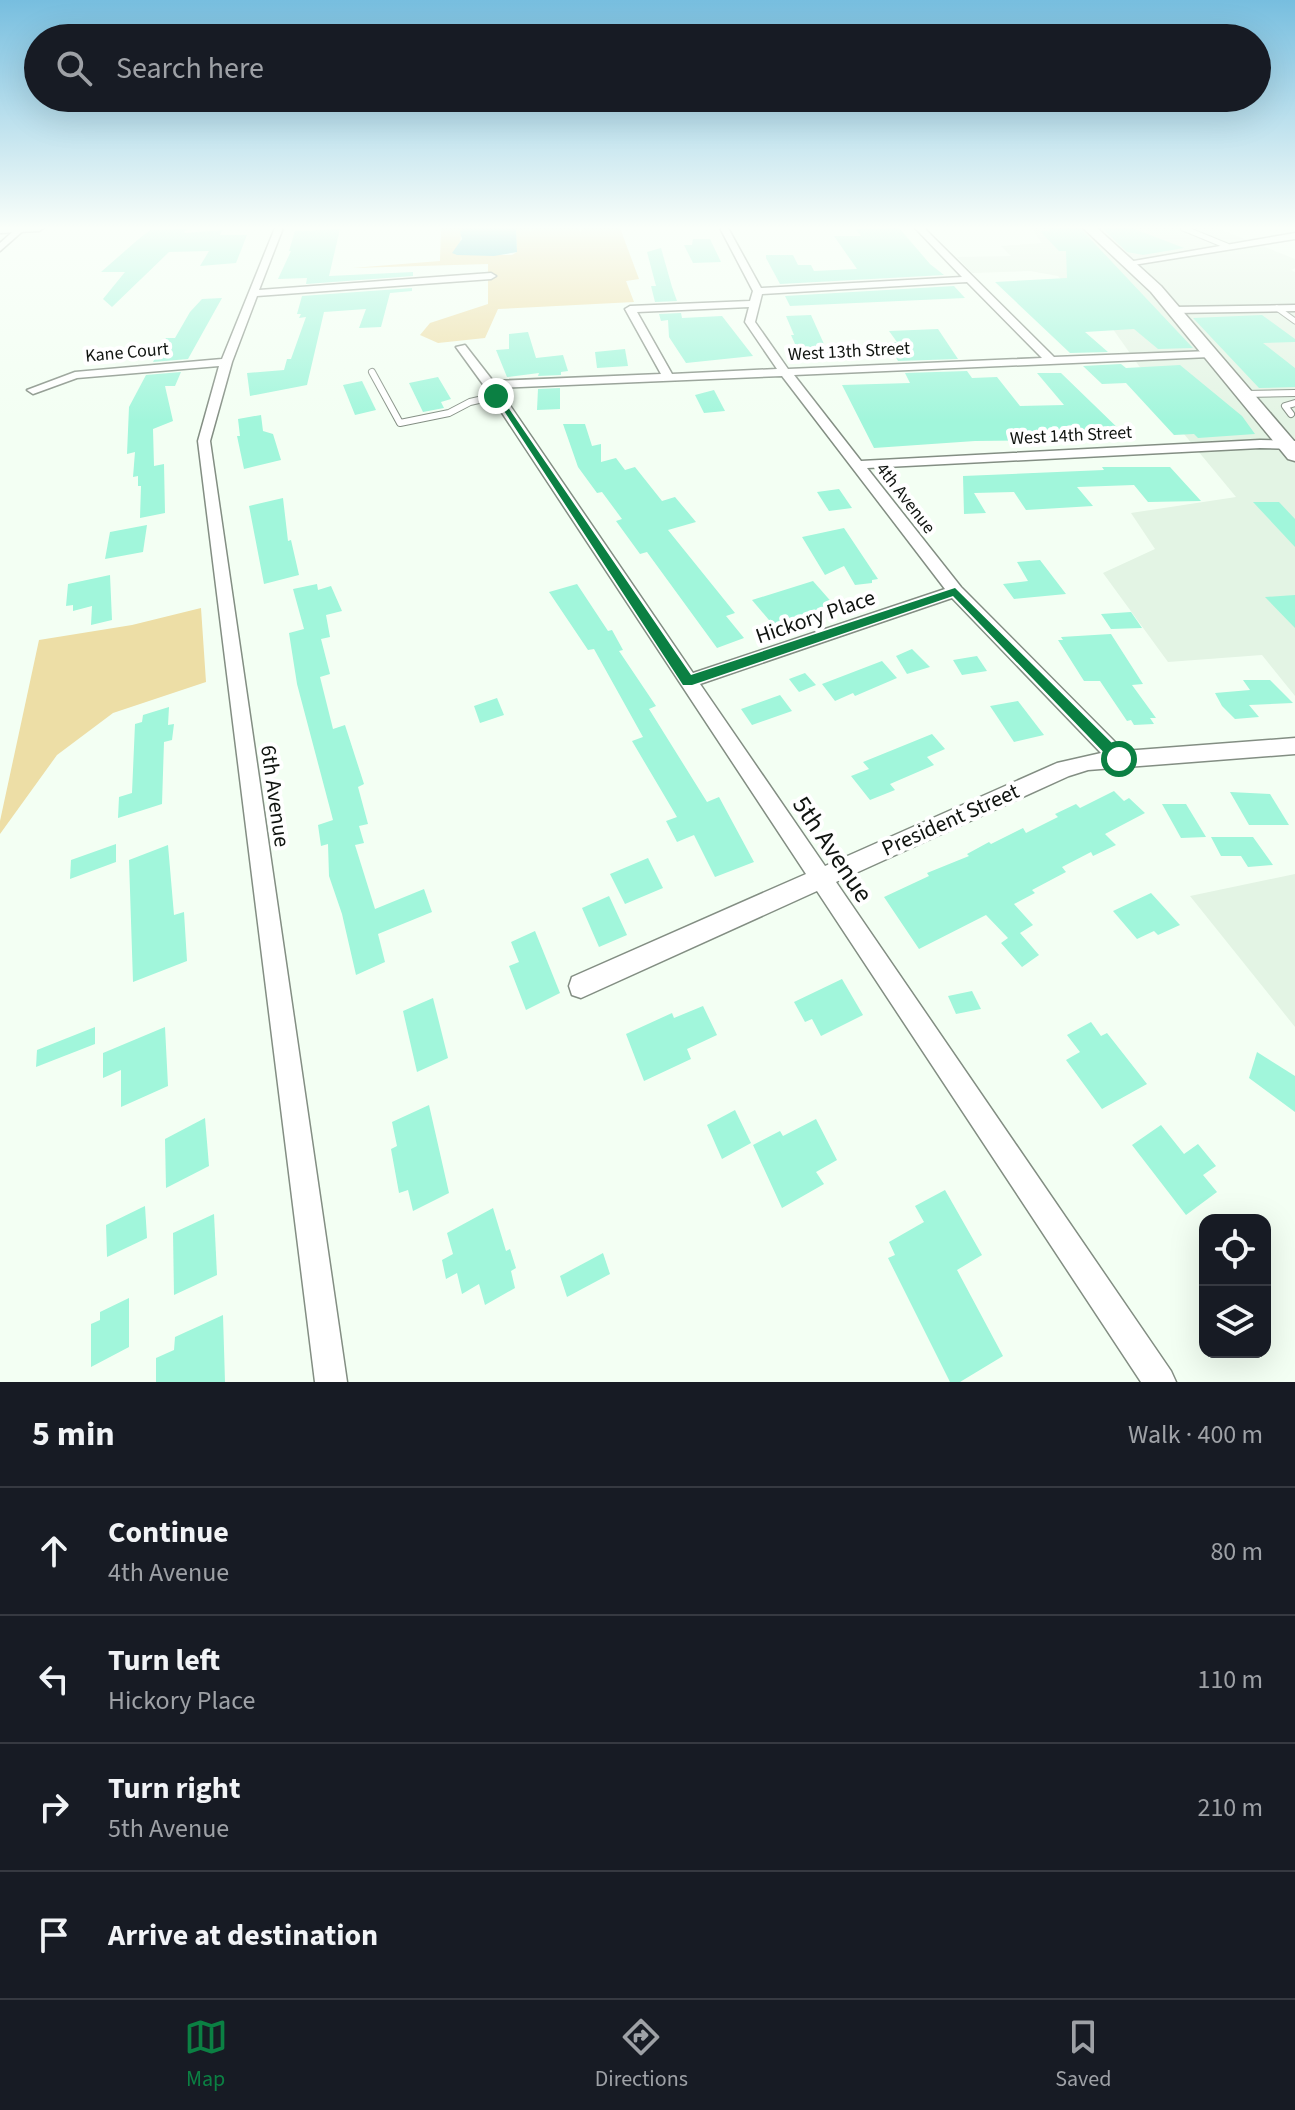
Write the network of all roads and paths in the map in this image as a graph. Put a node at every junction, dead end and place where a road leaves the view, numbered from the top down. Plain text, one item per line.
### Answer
1 (261, 292) edge
2 (754, 292) edge
3 (810, 292) edge
4 (983, 292) edge
5 (1156, 292) edge
6 (254, 293) joint
7 (756, 297) junction
8 (1277, 308) junction
9 (1295, 308) edge
10 (1173, 310) junction
11 (1295, 321) edge
12 (461, 347) dead end
13 (1210, 354) junction
14 (1051, 361) junction
15 (226, 362) junction
16 (372, 372) dead end
17 (785, 372) junction
18 (668, 377) junction
19 (33, 390) dead end
20 (493, 390) junction
21 (1295, 393) edge
22 (1243, 394) junction
23 (1295, 403) edge
24 (1291, 414) dead end
25 (1292, 448) edge
26 (857, 465) junction
27 (955, 591) junction
28 (688, 681) junction
29 (1295, 746) edge
30 (1119, 759) junction
31 (818, 878) junction
32 (581, 986) dead end
33 (331, 1382) edge
34 (1160, 1382) edge

1 - 6 street
2 - 7 street, 4th Avenue
3 - 7 street
4 - 14 street
5 - 10 main road
6 - 15 street, 6th Avenue
7 - 17 street, 4th Avenue
7 - 18 street
8 - 9 street
8 - 10 street
8 - 11 lane
10 - 13 main road
12 - 20 street, 5th Avenue
13 - 14 street, West 13th Street
13 - 22 main road
14 - 17 street, West 13th Street
15 - 19 street, Kane Court
15 - 33 street, 6th Avenue
16 - 20 lane
17 - 18 street, West 13th Street
17 - 26 street, 4th Avenue
18 - 20 street, West 13th Street
20 - 28 street, 5th Avenue
21 - 22 lane
22 - 25 main road
23 - 24 lane
25 - 26 street, West 14th Street
26 - 27 street, 4th Avenue
27 - 28 street, Hickory Place
27 - 30 street, 4th Avenue
28 - 31 street, 5th Avenue
29 - 30 street, President Street
30 - 31 street, President Street
31 - 32 street, President Street
31 - 34 street, 5th Avenue

